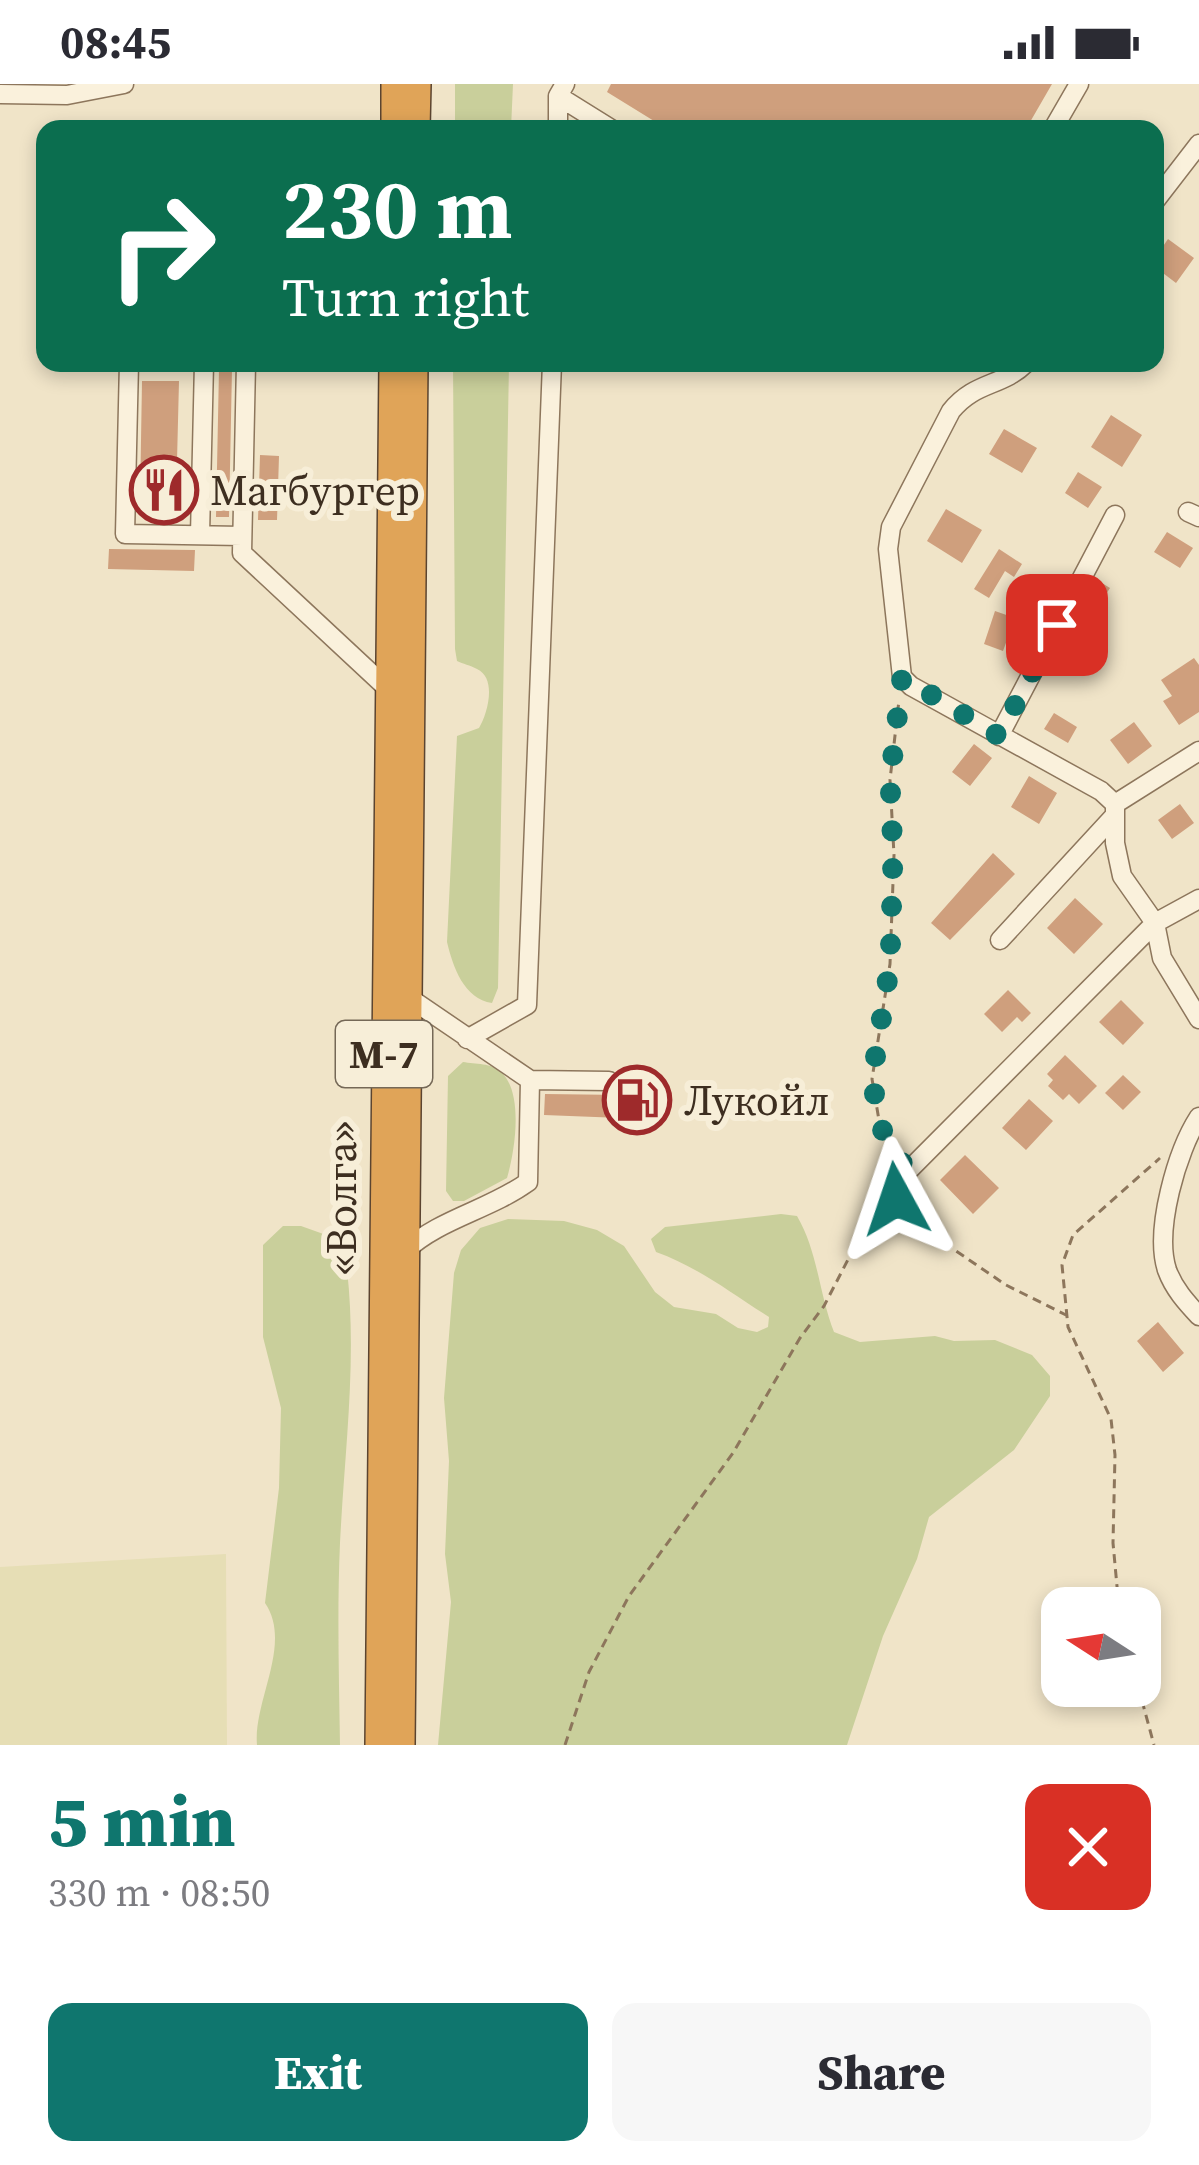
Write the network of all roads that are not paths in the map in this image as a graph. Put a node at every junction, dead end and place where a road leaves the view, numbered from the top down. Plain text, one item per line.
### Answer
1 (124, 84) edge
2 (395, 84) edge
3 (417, 84) edge
4 (1079, 84) edge
5 (561, 90) edge
6 (0, 94) edge
7 (395, 120) edge
8 (416, 120) edge
9 (559, 120) edge
10 (599, 120) edge
11 (1058, 120) edge
12 (1199, 144) edge
13 (1164, 189) edge
14 (128, 372) edge
15 (204, 372) edge
16 (246, 372) edge
17 (393, 372) edge
18 (414, 372) edge
19 (552, 372) edge
20 (1014, 372) edge
21 (1115, 515) dead end
22 (200, 535) junction
23 (242, 536) junction
24 (388, 689) junction
25 (999, 736) junction
26 (1199, 751) edge
27 (1115, 810) junction
28 (1199, 898) edge
29 (1155, 923) junction
30 (1000, 940) dead end
31 (408, 997) junction
32 (1199, 1019) edge
33 (467, 1039) junction
34 (530, 1080) junction
35 (609, 1081) dead end
36 (1199, 1117) edge
37 (904, 1175) road end
38 (405, 1251) junction
39 (1199, 1316) edge
40 (379, 1745) edge
41 (401, 1745) edge

1 - 6 street
2 - 7 highway
3 - 8 highway
4 - 11 street
5 - 9 street
5 - 10 street
12 - 13 street
14 - 22 street
15 - 22 street
16 - 23 street
17 - 24 highway, «Волга» / М-7
18 - 31 highway, «Волга» / М-7
19 - 33 street
20 - 25 street
21 - 25 street
22 - 23 street
23 - 24 street
24 - 40 highway, «Волга» / М-7
25 - 27 street
26 - 27 street
27 - 29 street
27 - 30 street
28 - 29 street
29 - 32 street
29 - 37 street
31 - 33 street
31 - 38 highway, «Волга» / М-7
33 - 34 street
34 - 35 street
34 - 38 street
36 - 39 street
38 - 41 highway, «Волга» / М-7

